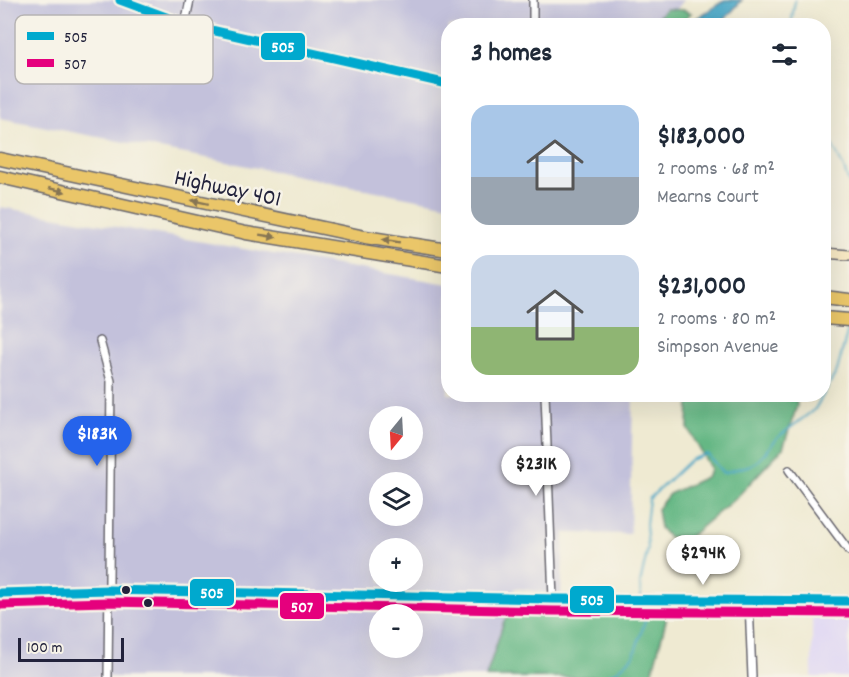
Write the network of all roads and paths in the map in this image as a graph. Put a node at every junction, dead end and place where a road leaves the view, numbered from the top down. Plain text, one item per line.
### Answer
1 (120, 0) edge
2 (190, 0) edge
3 (532, 0) edge
4 (161, 15) edge
5 (187, 15) edge
6 (533, 18) edge
7 (213, 30) edge
8 (441, 82) edge
9 (0, 159) edge
10 (0, 177) edge
11 (441, 249) edge
12 (831, 254) edge
13 (847, 255) edge
14 (441, 265) edge
15 (831, 298) edge
16 (849, 300) edge
17 (831, 318) edge
18 (849, 320) edge
19 (100, 341) dead end
20 (545, 402) edge
21 (789, 470) dead end
22 (849, 551) edge
23 (108, 590) junction
24 (0, 593) edge
25 (553, 599) junction
26 (749, 601) junction
27 (849, 601) edge
28 (108, 677) edge
29 (752, 677) edge

1 - 4 street
2 - 5 street
3 - 6 street
7 - 8 street
11 -> 9 highway, Highway 401
10 -> 14 highway, Highway 401
12 - 13 street
15 - 16 highway
17 - 18 highway
19 - 23 street
20 - 25 street
21 - 22 street
23 - 24 street
23 - 25 street
23 - 28 street
25 - 26 street
26 - 27 street
26 - 29 street

